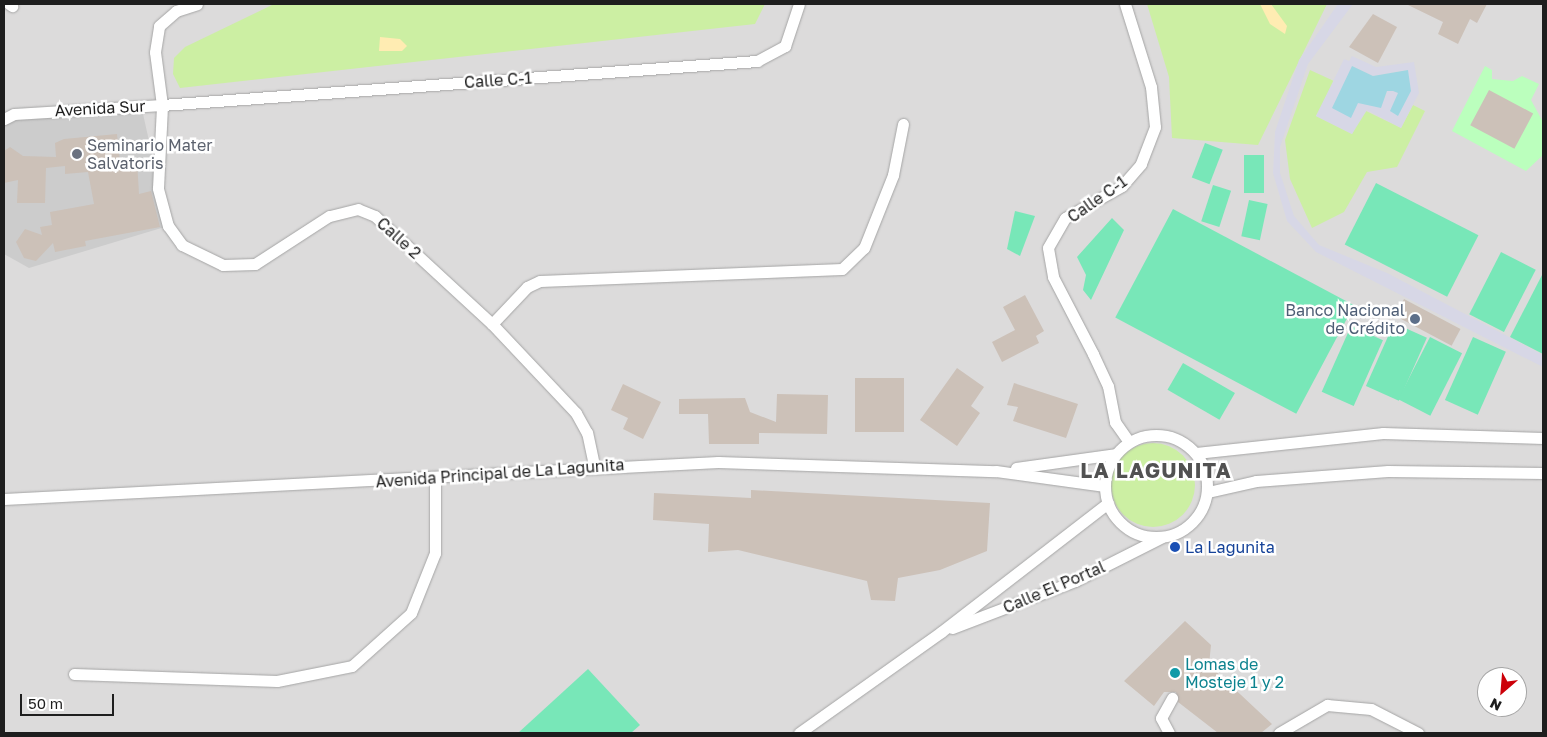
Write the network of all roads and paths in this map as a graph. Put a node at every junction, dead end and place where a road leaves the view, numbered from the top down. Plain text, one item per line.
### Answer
1 (197, 4) edge
2 (799, 4) edge
3 (1125, 4) edge
4 (162, 105) junction
5 (4, 119) edge
6 (903, 124) dead end
7 (492, 324) junction
8 (1543, 438) edge
9 (1128, 442) junction
10 (1115, 454) junction
11 (1196, 454) junction
12 (594, 465) junction
13 (996, 471) junction
14 (1543, 473) edge
15 (434, 479) junction
16 (1105, 486) junction
17 (1208, 492) junction
18 (4, 499) edge
19 (1108, 503) junction
20 (1164, 537) junction
21 (941, 632) junction
22 (74, 674) dead end
23 (1172, 698) dead end
24 (799, 733) edge
25 (1169, 733) edge
26 (1279, 733) edge
27 (1418, 733) edge

1 - 4 street, Avenida Sur
2 - 4 street, Calle C-1
3 - 9 street, Calle C-1
4 - 5 street, Avenida Sur
4 - 7 street, Calle 2
6 - 7 street
7 - 12 street, Calle 2
8 - 11 street
9 - 10 street
9 - 11 street
10 - 13 street, Avenida Principal de La Lagunita
10 - 16 street
11 - 17 street
12 - 13 street, Avenida Principal de La Lagunita
12 - 15 street, Avenida Principal de La Lagunita
13 - 16 street, Avenida Principal de La Lagunita
14 - 17 street
15 - 18 street, Avenida Principal de La Lagunita
15 - 22 street
16 - 19 street
17 - 20 street
19 - 20 street
19 - 21 street, Calle El Portal
20 - 21 street, Calle El Portal
21 - 24 street, Calle El Portal
23 - 25 street
26 - 27 street

